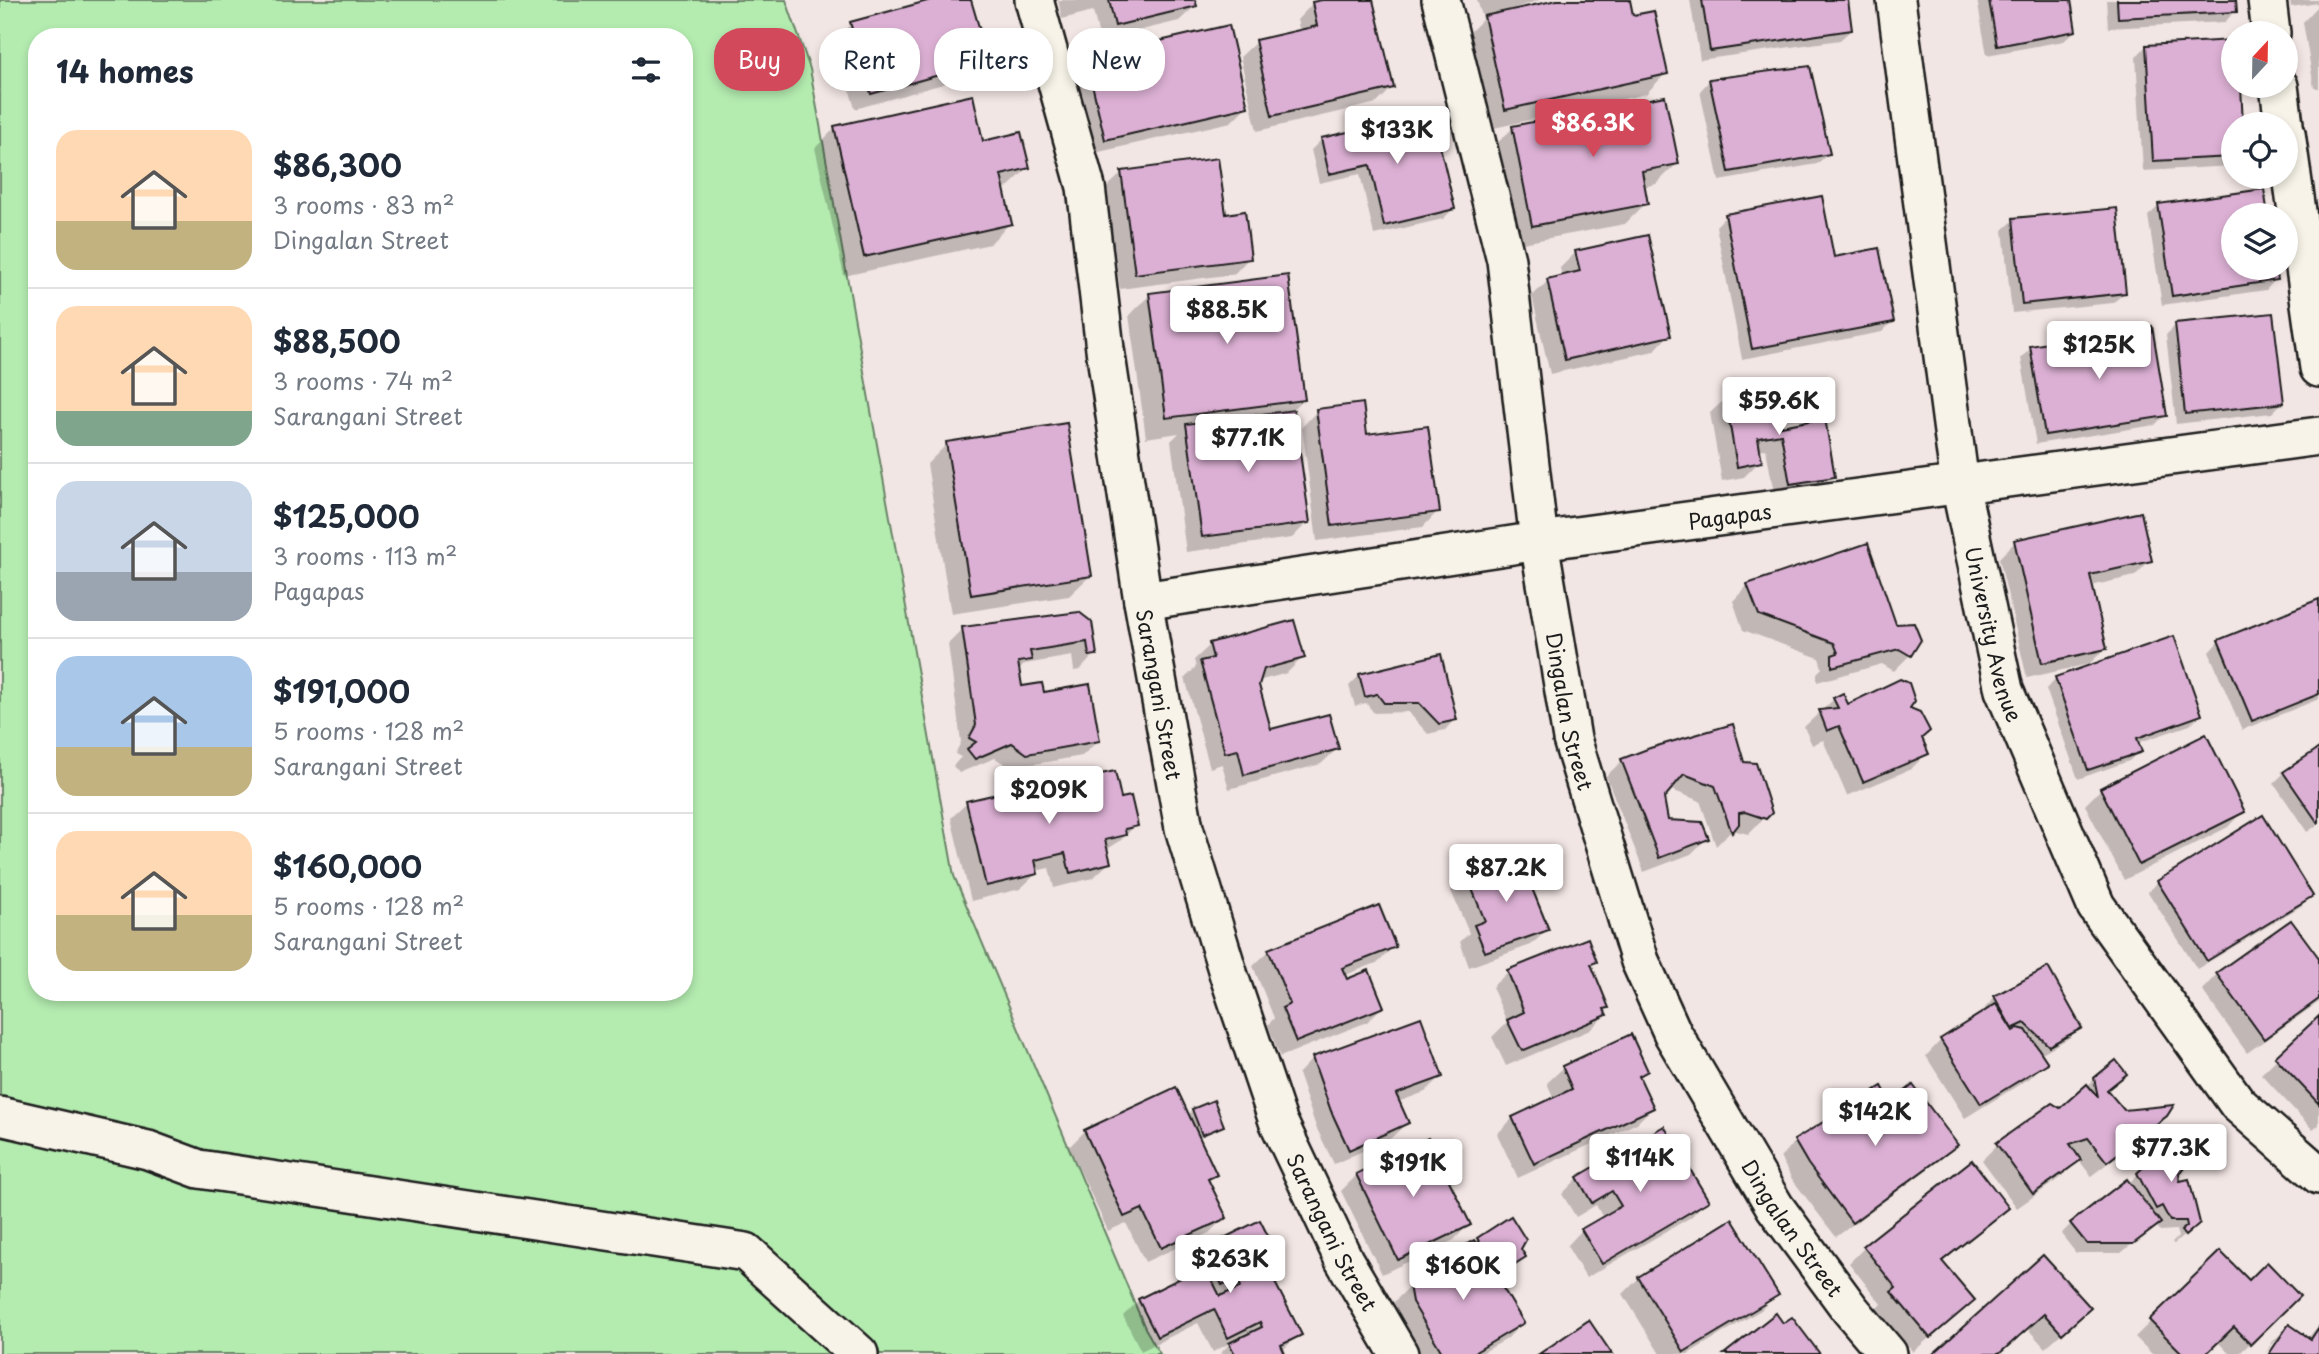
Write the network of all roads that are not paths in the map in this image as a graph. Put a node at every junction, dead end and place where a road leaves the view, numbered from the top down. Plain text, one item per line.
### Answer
1 (1034, 0) edge
2 (1441, 0) edge
3 (1896, 0) edge
4 (2267, 0) edge
5 (2270, 21) edge
6 (2294, 189) edge
7 (2319, 368) edge
8 (2319, 436) edge
9 (1960, 485) junction
10 (1539, 541) junction
11 (1143, 601) junction
12 (0, 1115) edge
13 (2319, 1175) edge
14 (859, 1354) edge
15 (1399, 1354) edge
16 (1888, 1354) edge

1 - 11 street, Sarangani Street
2 - 10 street, Dingalan Street
3 - 9 street, University Avenue
4 - 5 street
6 - 7 street
8 - 9 street, Pagapas
9 - 10 street, Pagapas
9 - 13 street, University Avenue
10 - 11 street, Pagapas
10 - 16 street, Dingalan Street
11 - 15 street, Sarangani Street
12 - 14 street

